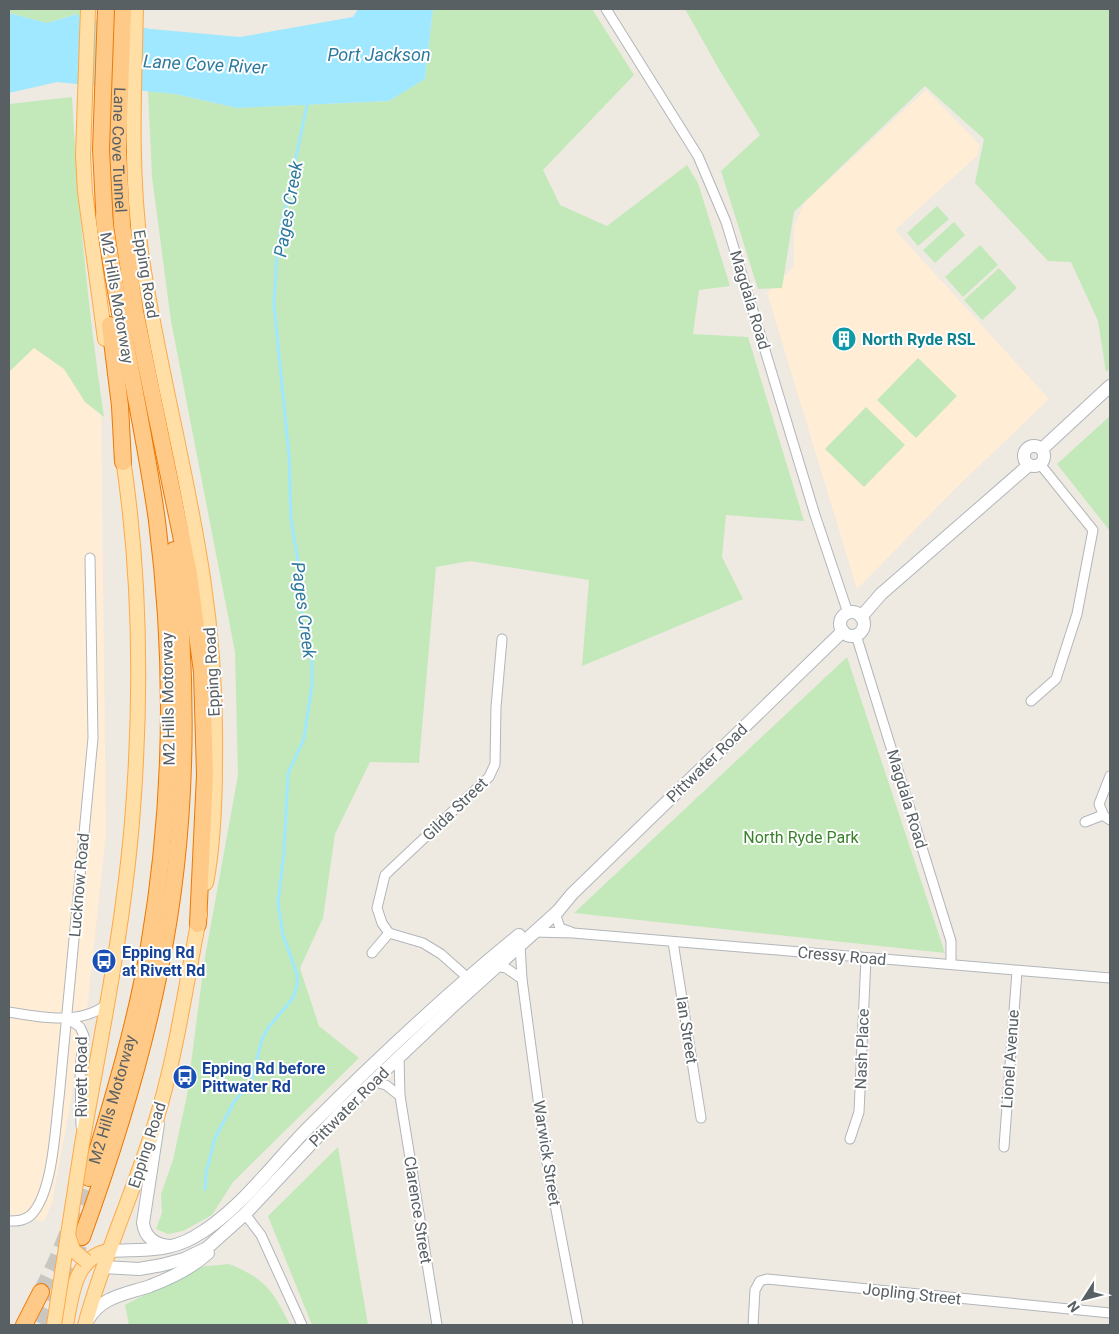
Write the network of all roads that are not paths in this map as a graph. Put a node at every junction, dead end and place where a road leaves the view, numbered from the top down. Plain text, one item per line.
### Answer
1 (88, 9) edge
2 (106, 9) edge
3 (123, 9) edge
4 (136, 9) edge
5 (606, 9) edge
6 (126, 112) junction
7 (104, 217) junction
8 (1110, 386) edge
9 (1042, 449) junction
10 (124, 462) junction
11 (1035, 465) junction
12 (165, 467) junction
13 (90, 558) dead end
14 (848, 613) junction
15 (861, 617) junction
16 (843, 631) junction
17 (856, 635) junction
18 (502, 639) dead end
19 (1031, 701) dead end
20 (1110, 776) edge
21 (1107, 818) edge
22 (1085, 822) dead end
23 (572, 894) junction
24 (558, 911) junction
25 (198, 924) junction
26 (534, 932) junction
27 (389, 933) junction
28 (574, 933) junction
29 (673, 942) junction
30 (520, 944) junction
31 (372, 953) dead end
32 (866, 958) junction
33 (951, 964) junction
34 (493, 969) junction
35 (1017, 971) junction
36 (468, 978) junction
37 (1110, 978) edge
38 (522, 980) junction
39 (107, 1004) junction
40 (454, 1005) junction
41 (9, 1012) edge
42 (67, 1018) junction
43 (399, 1057) junction
44 (374, 1082) junction
45 (400, 1096) junction
46 (160, 1106) junction
47 (701, 1118) dead end
48 (850, 1139) dead end
49 (82, 1144) junction
50 (1004, 1147) dead end
51 (89, 1178) tunnel mouth
52 (235, 1205) junction
53 (245, 1214) junction
54 (9, 1221) edge
55 (75, 1236) junction
56 (216, 1240) junction
57 (176, 1245) junction
58 (109, 1251) junction
59 (89, 1260) junction
60 (103, 1267) junction
61 (41, 1292) tunnel mouth
62 (1110, 1313) edge
63 (24, 1325) edge
64 (54, 1325) edge
65 (66, 1325) edge
66 (86, 1325) edge
67 (302, 1325) edge
68 (437, 1325) edge
69 (578, 1325) edge
70 (753, 1325) edge

1 - 10 main road
2 - 7 highway, Lane Cove Tunnel
3 - 6 highway, Lane Cove Tunnel
4 - 6 main road, Epping Road
5 - 14 street, Magdala Road
6 - 12 highway, Lane Cove Tunnel
6 - 25 main road, Epping Road
7 - 10 highway
7 - 51 highway, M2 Hills Motorway
8 - 9 main road
9 - 11 main road
9 - 11 main road
10 - 39 main road
11 - 15 main road
11 - 19 street
12 - 25 highway
12 - 55 highway, M2 Hills Motorway
13 - 42 street, Lucknow Road
14 - 15 main road
14 - 16 main road
15 - 17 main road
16 - 17 main road
16 - 23 main road, Pittwater Road
17 - 33 street, Magdala Road
18 - 27 street, Gilda Street
20 - 21 street
21 - 22 street
23 - 24 main road, Pittwater Road
23 - 36 main road, Pittwater Road
24 - 26 main road, Pittwater Road
24 - 28 street
25 - 46 main road, Epping Road
26 - 28 street, Cressy Road
26 - 30 main road, Pittwater Road
27 - 31 street
27 - 36 street
28 - 29 street, Cressy Road
29 - 32 street, Cressy Road
29 - 47 street, Ian Street
30 - 34 main road, Pittwater Road
30 - 38 street, Warwick Street
32 - 33 street, Cressy Road
32 - 48 street, Nash Place
33 - 35 street, Cressy Road
34 - 36 street
34 - 38 street
34 - 40 main road, Pittwater Road
35 - 37 street, Cressy Road
35 - 50 street, Lionel Avenue
36 - 40 street
36 - 52 main road, Pittwater Road
38 - 69 street, Warwick Street
39 - 42 street, Rivett Road
39 - 49 main road
40 - 43 main road, Pittwater Road
41 - 42 street, Rivett Road
42 - 49 street, Rivett Road
42 - 54 street, Lucknow Road
43 - 44 main road, Pittwater Road
43 - 45 street, Clarence Street
44 - 45 street
44 - 53 main road, Pittwater Road
45 - 68 street, Clarence Street
46 - 57 main road
46 - 58 main road, Epping Road
49 - 55 main road, bridge
52 - 53 main road
52 - 57 main road, Pittwater Road
53 - 56 main road, Pittwater Road
53 - 67 street
55 - 59 main road, bridge
55 - 64 main road, bridge
56 - 60 main road, Pittwater Road
56 - 66 main road
57 - 58 main road, Pittwater Road
58 - 59 main road
58 - 60 main road, Epping Road
59 - 60 main road
59 - 65 main road
60 - 66 main road, Epping Road
61 - 63 highway
62 - 70 street, Jopling Street

